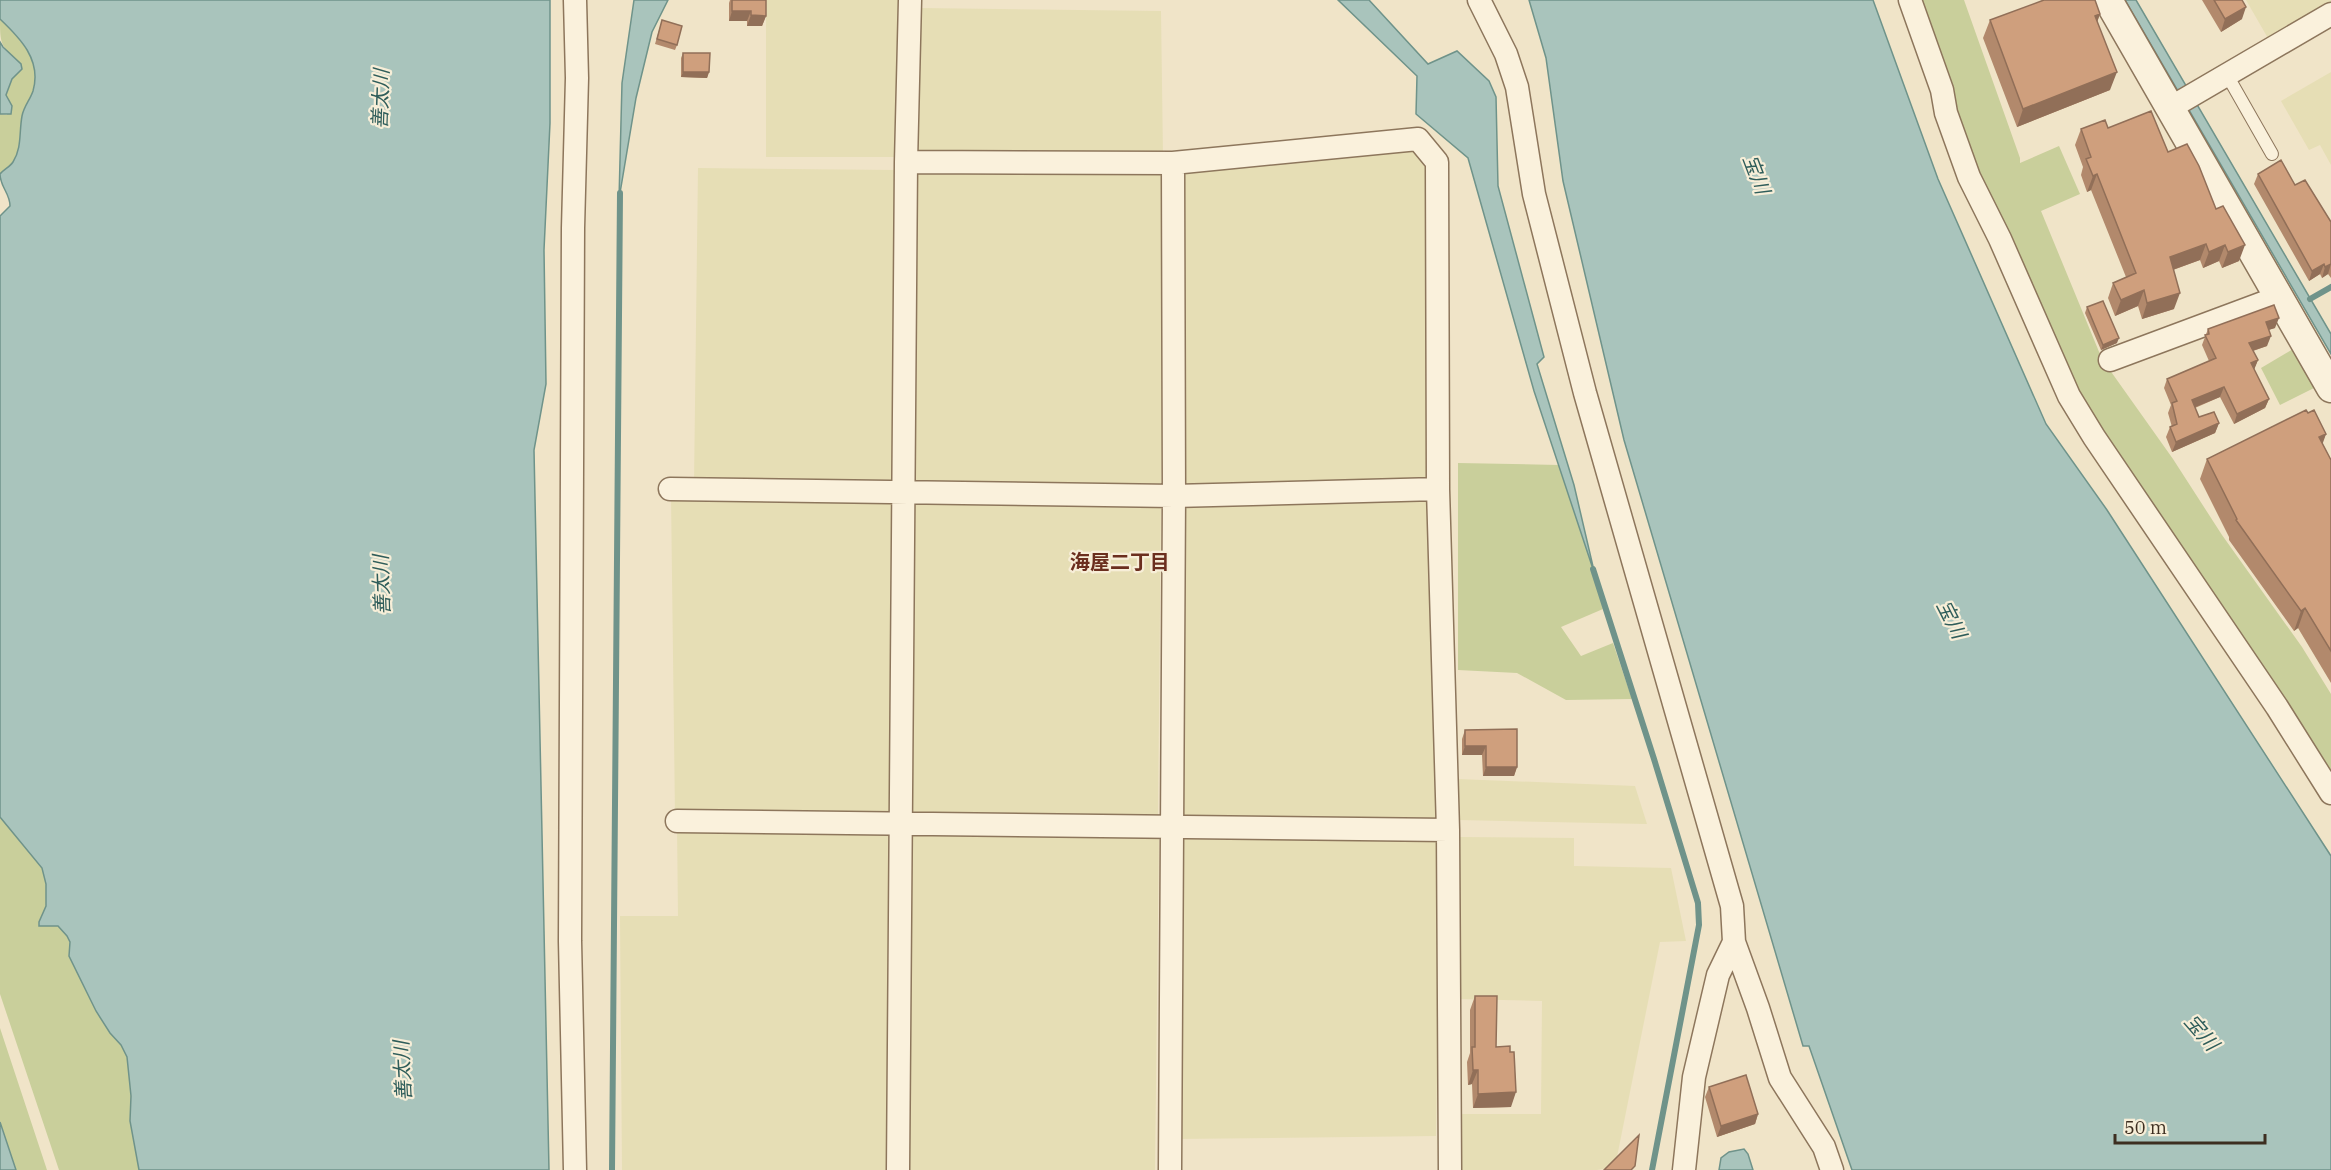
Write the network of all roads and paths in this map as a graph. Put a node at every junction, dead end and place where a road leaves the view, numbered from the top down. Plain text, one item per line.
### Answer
1 (575, 0) edge
2 (910, 0) edge
3 (1479, 0) edge
4 (1910, 0) edge
5 (2108, 0) edge
6 (2331, 14) edge
7 (2227, 75) junction
8 (2182, 101) junction
9 (2272, 154) dead end
10 (906, 162) junction
11 (1173, 163) junction
12 (2279, 297) junction
13 (2110, 360) dead end
14 (2331, 388) edge
15 (670, 489) dead end
16 (1438, 489) junction
17 (905, 493) junction
18 (1174, 496) junction
19 (2331, 793) edge
20 (677, 820) dead end
21 (900, 823) junction
22 (1173, 826) junction
23 (1449, 830) junction
24 (1734, 942) junction
25 (575, 1170) edge
26 (898, 1170) edge
27 (1170, 1170) edge
28 (1450, 1170) edge
29 (1684, 1170) edge
30 (1832, 1170) edge

1 - 25 street
2 - 10 street
3 - 24 street
4 - 19 street
5 - 8 street
6 - 7 street
7 - 8 street
7 - 9 lane
8 - 12 street
10 - 11 street
10 - 17 street
11 - 16 street
11 - 18 street
12 - 13 street
12 - 14 street
15 - 17 street
16 - 18 street
16 - 23 street
17 - 18 street
17 - 21 street
18 - 22 street
20 - 21 street
21 - 22 street
21 - 26 street
22 - 23 street
22 - 27 street
23 - 28 street
24 - 29 street
24 - 30 street

